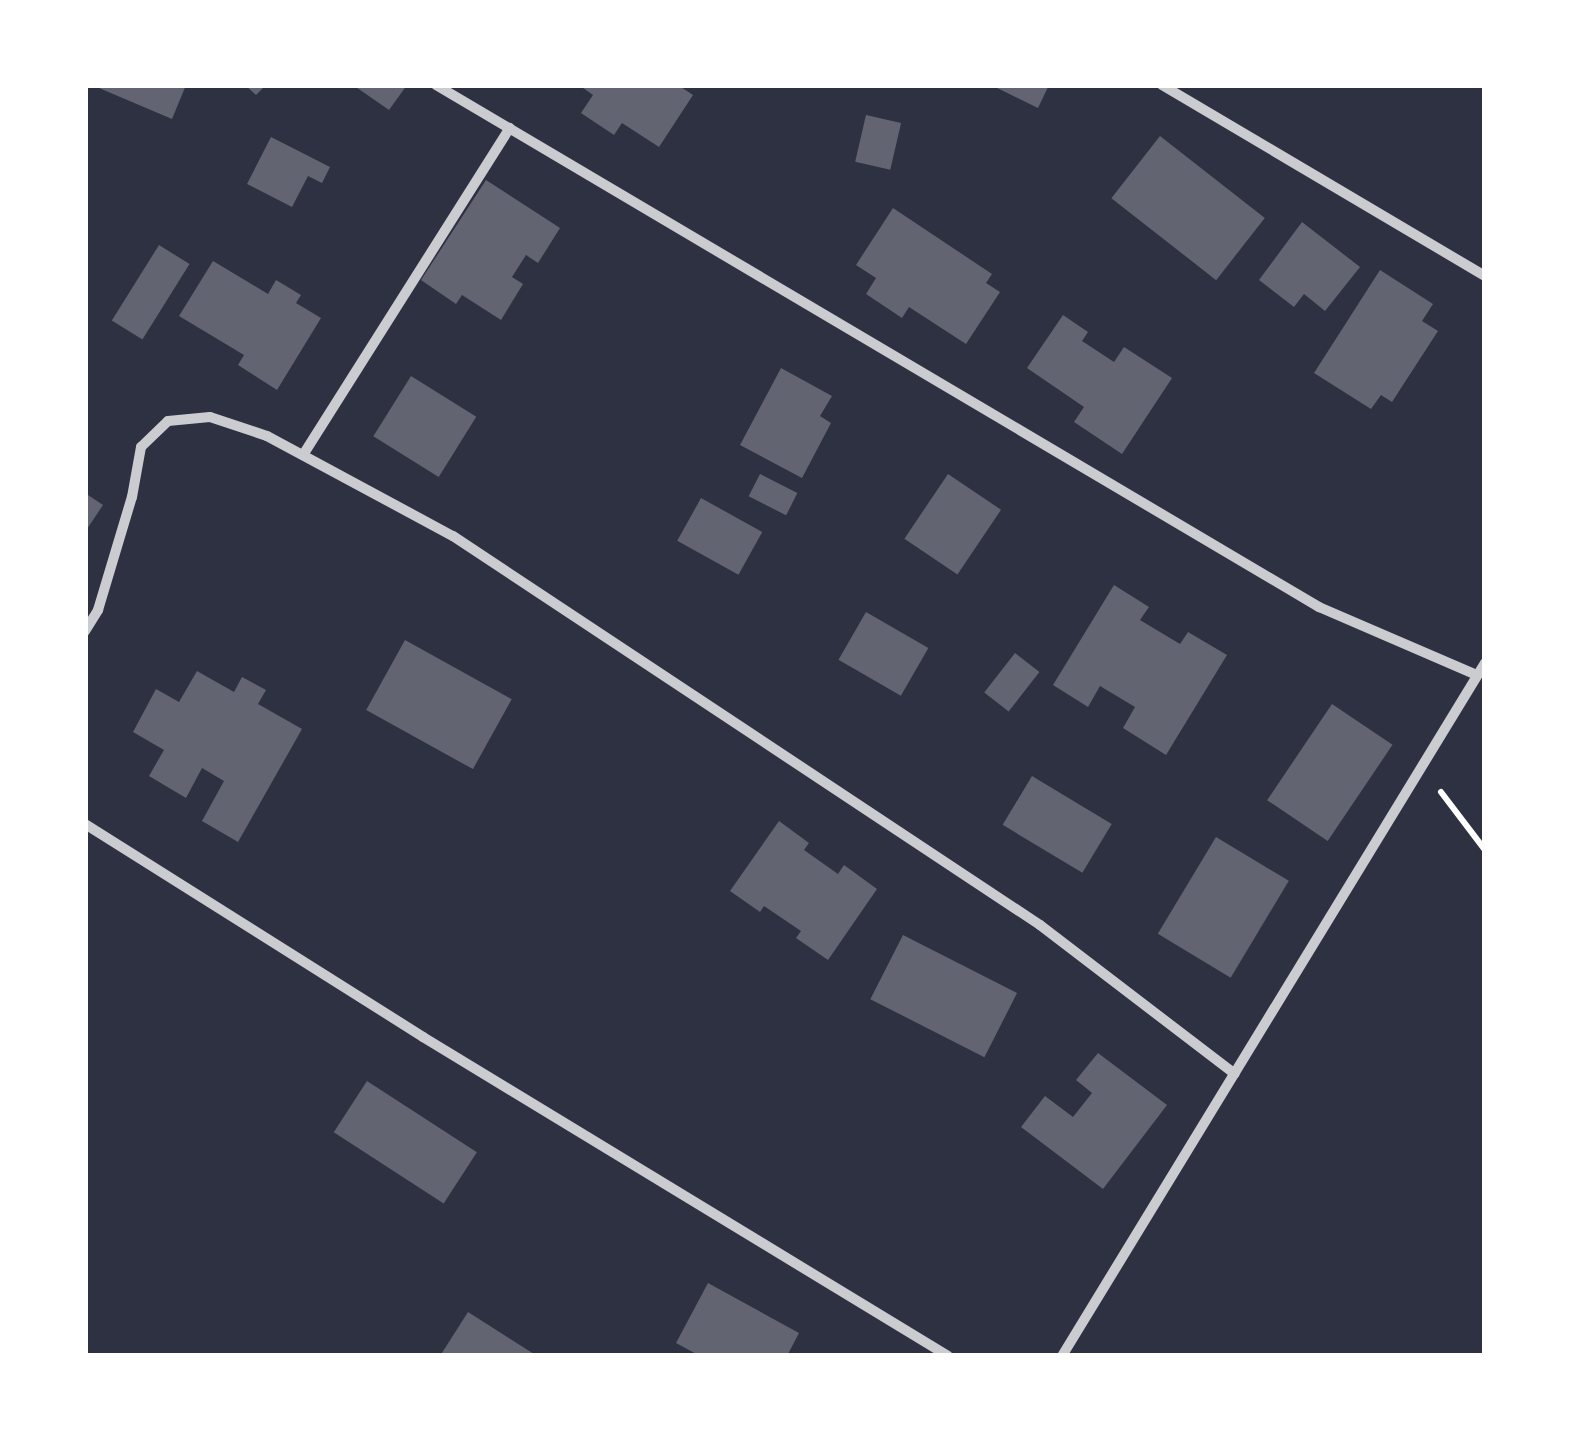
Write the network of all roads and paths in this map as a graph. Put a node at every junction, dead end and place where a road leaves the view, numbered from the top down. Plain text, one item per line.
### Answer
1 (436, 85) edge
2 (1162, 85) edge
3 (510, 128) junction
4 (1485, 276) edge
5 (304, 456) junction
6 (85, 632) edge
7 (1485, 664) edge
8 (1477, 675) junction
9 (1422, 767) junction
10 (85, 824) edge
11 (1485, 850) edge
12 (1234, 1074) junction
13 (948, 1356) edge
14 (1062, 1356) edge

1 - 3 street
2 - 4 street
3 - 5 street
3 - 8 street
5 - 6 street
5 - 12 street
7 - 8 street
8 - 9 street
9 - 11 path
9 - 12 street
10 - 13 street
12 - 14 street

